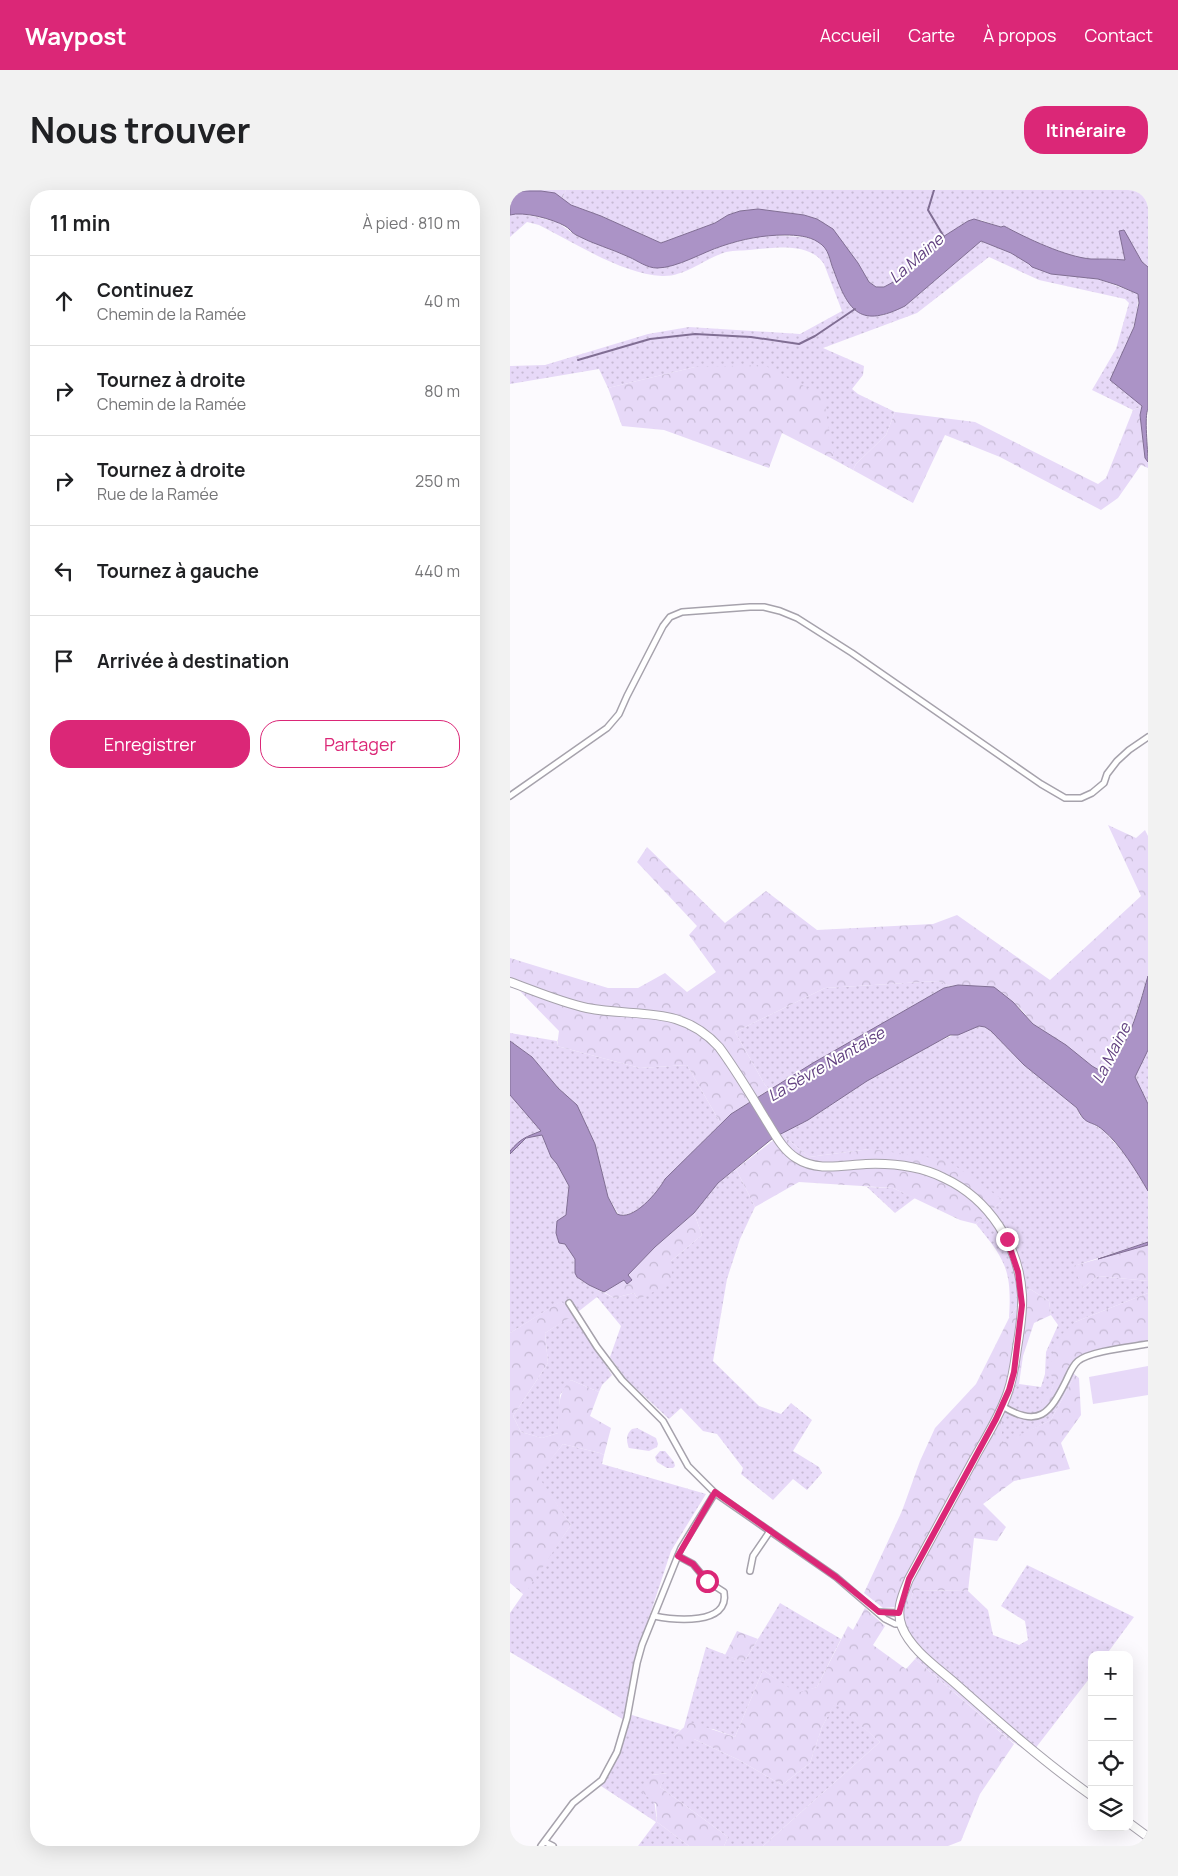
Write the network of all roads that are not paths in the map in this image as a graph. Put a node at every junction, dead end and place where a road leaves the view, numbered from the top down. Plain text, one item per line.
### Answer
1 (1148, 737) edge
2 (510, 796) edge
3 (510, 982) edge
4 (570, 1303) dead end
5 (1148, 1344) edge
6 (1002, 1406) junction
7 (715, 1492) junction
8 (770, 1531) junction
9 (678, 1556) junction
10 (750, 1571) dead end
11 (879, 1612) junction
12 (899, 1613) junction
13 (654, 1616) junction
14 (900, 1624) junction
15 (1088, 1793) edge
16 (1133, 1826) edge
17 (1148, 1837) edge
18 (543, 1844) edge
19 (554, 1846) edge

1 - 2 street
3 - 6 main road
4 - 7 street
5 - 6 street
6 - 12 main road
7 - 8 street
7 - 9 street
8 - 10 street
8 - 11 street
9 - 13 street
9 - 13 street
11 - 12 street
11 - 14 street
12 - 14 main road
13 - 18 street
14 - 15 main road
16 - 17 main road
18 - 19 street

